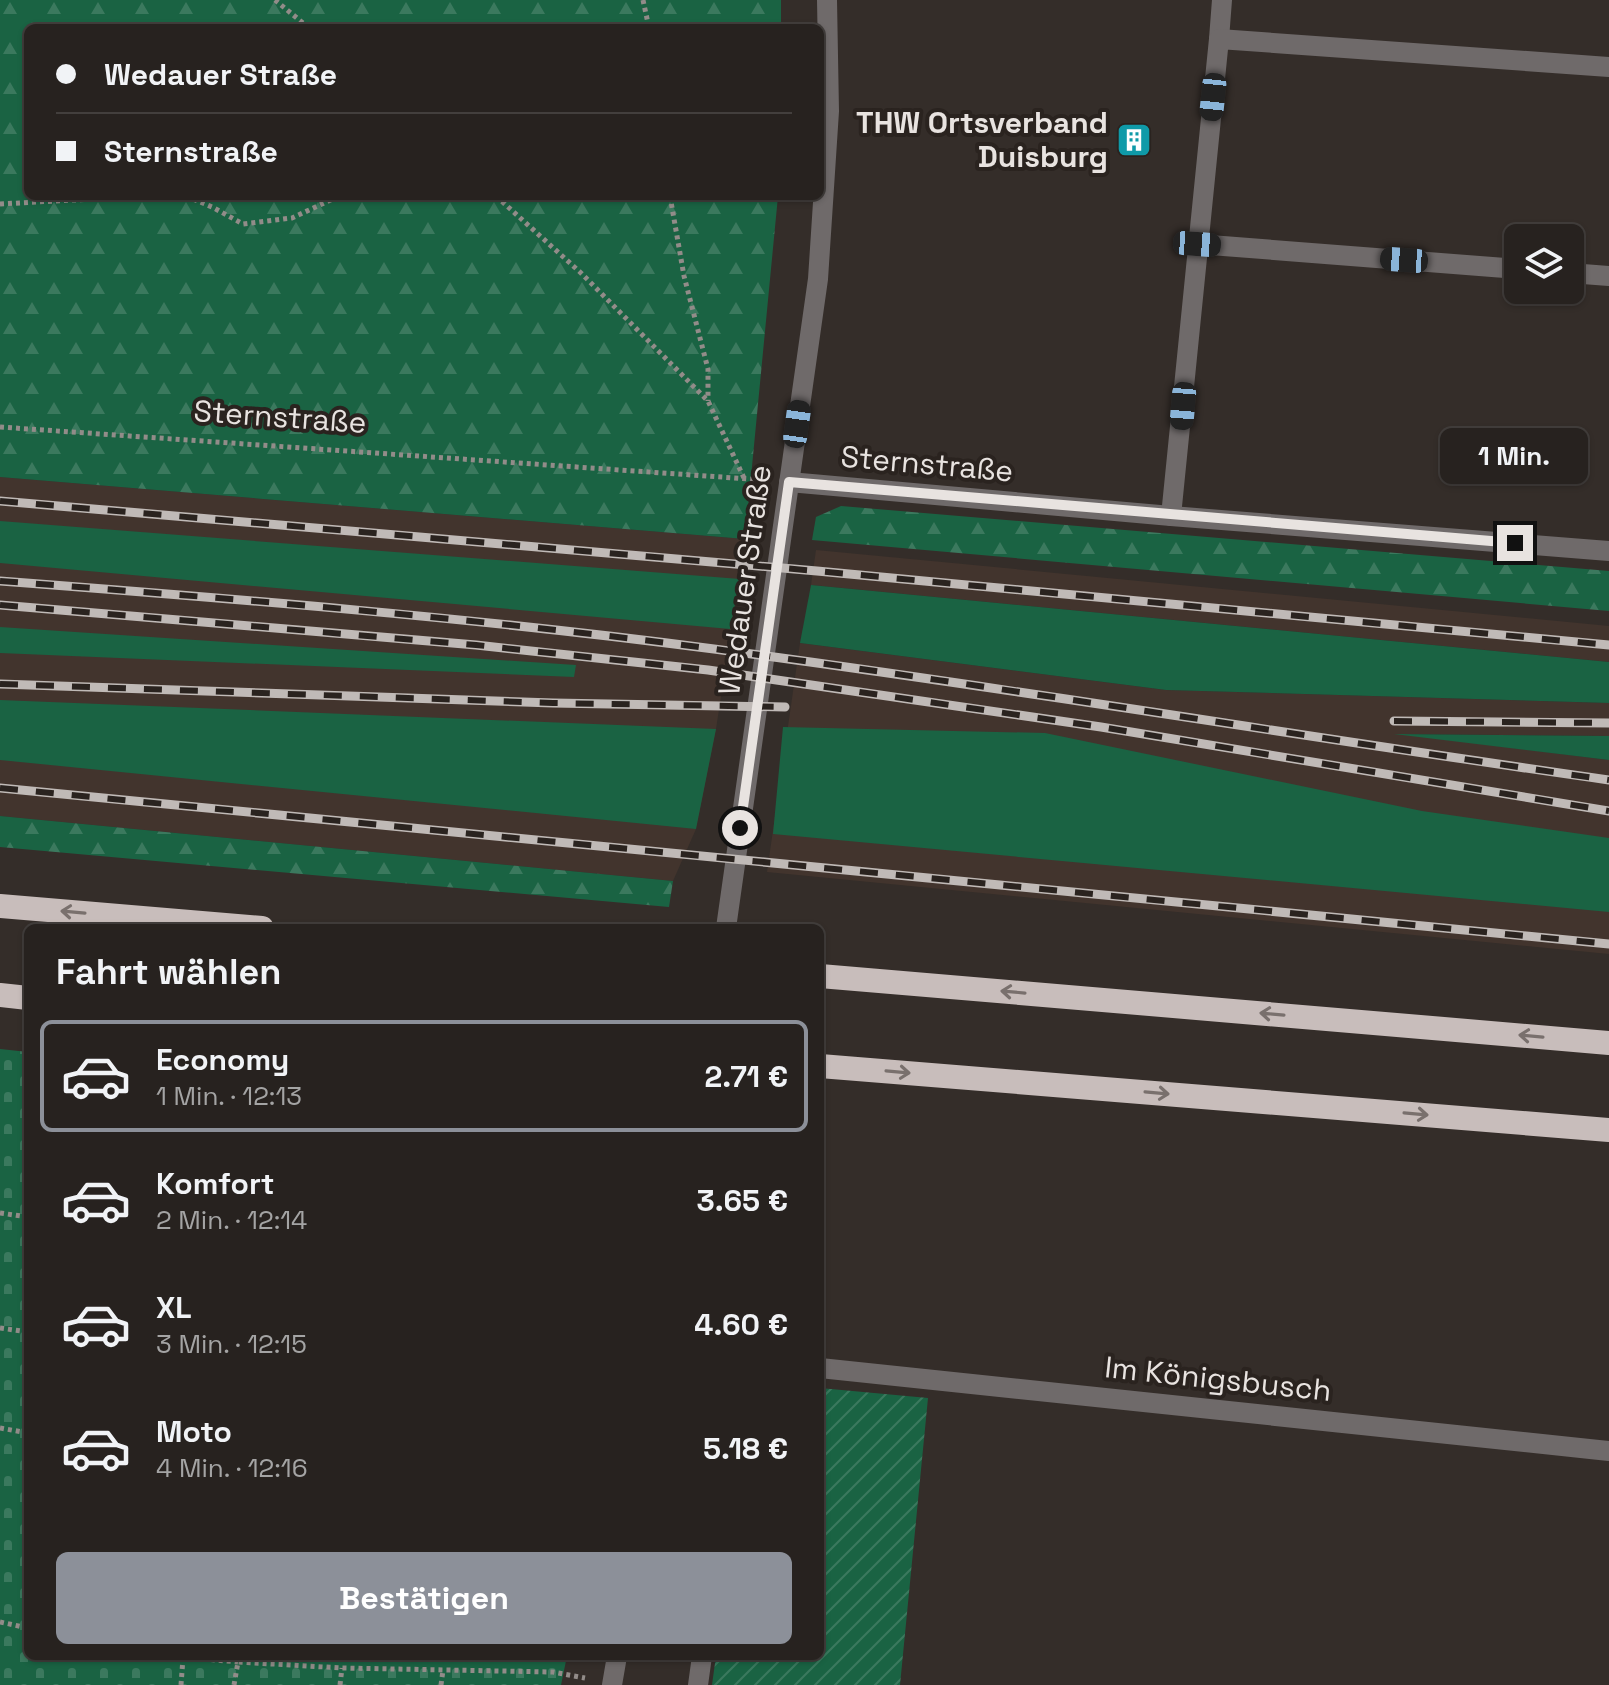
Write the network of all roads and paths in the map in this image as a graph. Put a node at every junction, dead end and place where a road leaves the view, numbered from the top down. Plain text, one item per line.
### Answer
1 (275, 0) edge
2 (643, 0) edge
3 (827, 0) edge
4 (1222, 0) edge
5 (304, 24) edge
6 (648, 24) edge
7 (1219, 39) junction
8 (1609, 67) edge
9 (824, 187) edge
10 (74, 200) edge
11 (195, 200) edge
12 (330, 200) edge
13 (500, 200) edge
14 (671, 200) edge
15 (823, 200) edge
16 (0, 204) edge
17 (1197, 244) junction
18 (1504, 268) edge
19 (1584, 274) edge
20 (1609, 276) edge
21 (708, 401) junction
22 (0, 427) edge
23 (744, 478) junction
24 (789, 482) junction
25 (1171, 516) junction
26 (1609, 551) edge
27 (0, 906) edge
28 (214, 924) edge
29 (727, 924) edge
30 (824, 976) edge
31 (0, 995) edge
32 (24, 998) edge
33 (1609, 1043) edge
34 (824, 1066) edge
35 (1609, 1130) edge
36 (0, 1213) edge
37 (24, 1216) edge
38 (0, 1328) edge
39 (24, 1331) edge
40 (824, 1368) edge
41 (0, 1428) edge
42 (24, 1432) edge
43 (1609, 1451) edge
44 (0, 1622) edge
45 (24, 1627) edge
46 (184, 1660) edge
47 (216, 1660) edge
48 (616, 1660) edge
49 (701, 1660) edge
50 (238, 1662) junction
51 (342, 1668) junction
52 (443, 1670) junction
53 (612, 1684) edge
54 (181, 1685) edge
55 (234, 1685) edge
56 (340, 1685) edge
57 (441, 1685) edge
58 (698, 1685) edge

1 - 5 path
2 - 6 path
3 - 9 street, Wedauer Straße
4 - 7 street
7 - 8 street
7 - 17 street
10 - 16 path
11 - 12 path
13 - 21 path
14 - 21 path
15 - 24 street, Wedauer Straße
17 - 18 street
17 - 25 street
19 - 20 street
21 - 23 path
22 - 23 path, Sternstraße
23 - 24 path, Sternstraße
24 - 25 street, Sternstraße
24 - 29 street, Wedauer Straße
25 - 26 street, Sternstraße
28 -> 27 highway
33 -> 30 highway
31 - 32 highway
34 -> 35 highway
36 - 37 path
38 - 39 path
40 - 43 street, Im Königsbusch
41 - 42 path
44 - 45 path
46 - 54 path
47 - 50 path
48 - 53 street
49 - 58 street
50 - 51 path
50 - 55 path
51 - 52 path
51 - 56 path
52 - 53 path
52 - 57 path

